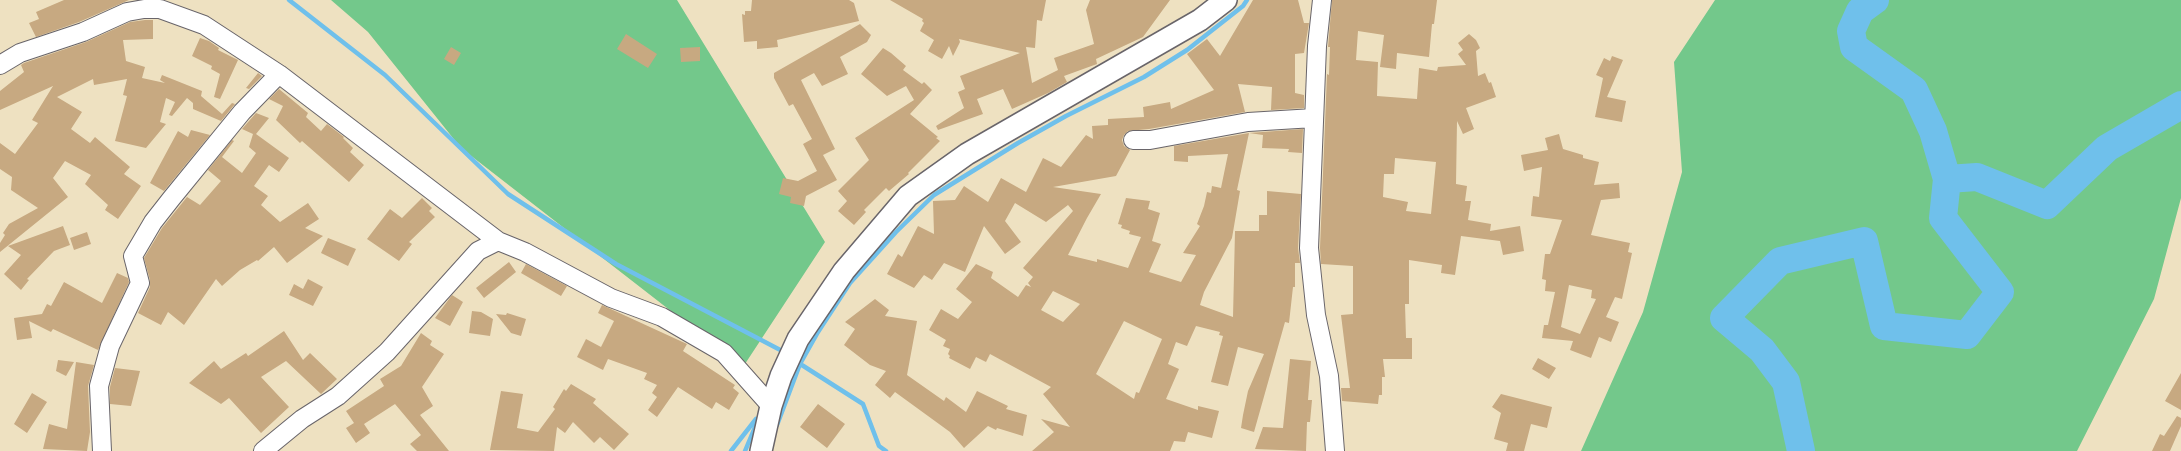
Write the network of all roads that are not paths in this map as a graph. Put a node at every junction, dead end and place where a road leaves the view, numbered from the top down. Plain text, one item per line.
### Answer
1 (1226, 0) edge
2 (1322, 0) edge
3 (0, 65) edge
4 (279, 74) junction
5 (1314, 118) junction
6 (1133, 140) dead end
7 (498, 241) junction
8 (771, 406) junction
9 (102, 451) edge
10 (263, 451) edge
11 (761, 451) edge
12 (1334, 451) edge

1 - 8 street
2 - 5 street
3 - 4 street
4 - 7 street
4 - 9 street
5 - 6 street
5 - 12 street
7 - 8 street
7 - 10 street
8 - 11 street

